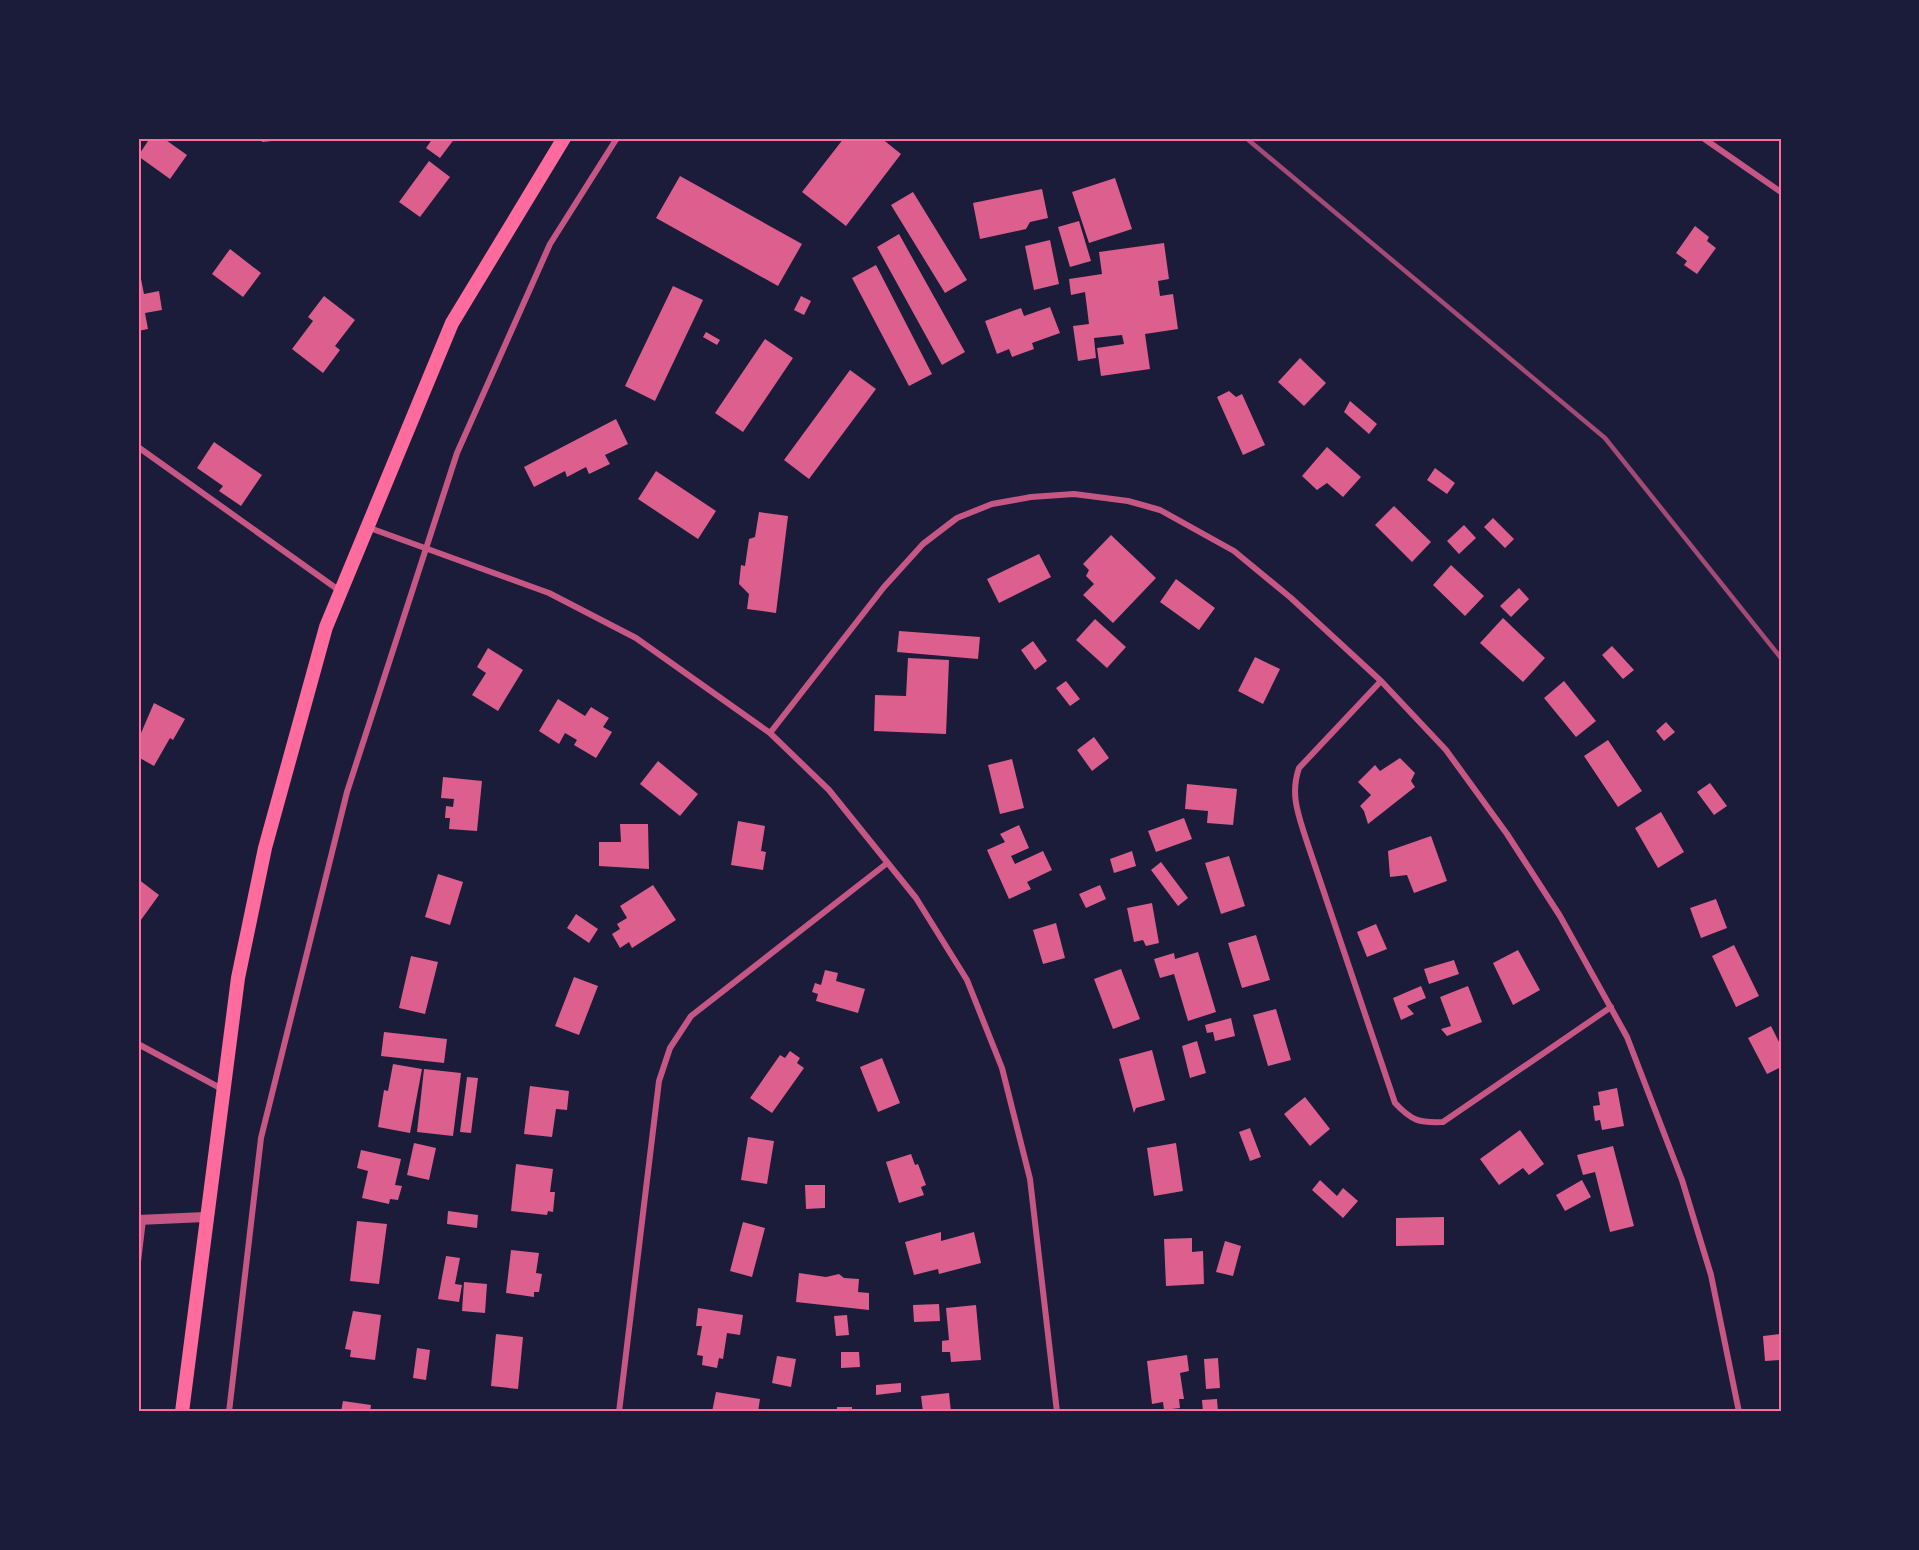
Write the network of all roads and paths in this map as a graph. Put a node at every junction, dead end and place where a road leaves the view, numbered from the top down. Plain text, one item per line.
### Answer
1 (617, 138) edge
2 (1703, 138) edge
3 (562, 139) edge
4 (1781, 192) edge
5 (138, 447) edge
6 (367, 526) junction
7 (425, 548) junction
8 (340, 591) junction
9 (1381, 681) junction
10 (770, 734) junction
11 (886, 864) junction
12 (1611, 1006) junction
13 (138, 1044) edge
14 (222, 1089) junction
15 (205, 1217) junction
16 (140, 1220) edge
17 (138, 1262) edge
18 (182, 1412) edge
19 (229, 1412) edge
20 (620, 1412) edge
21 (1057, 1412) edge
22 (1739, 1412) edge

1 - 7 street
2 - 4 street
3 - 6 main road
5 - 8 street
6 - 7 street
6 - 8 main road
7 - 10 street
7 - 19 street
8 - 14 main road
9 - 10 street
9 - 12 street
9 - 12 street
10 - 11 street
11 - 20 street
11 - 21 street
12 - 22 street
13 - 14 street
14 - 15 main road
15 - 16 street
15 - 18 main road
16 - 17 street

